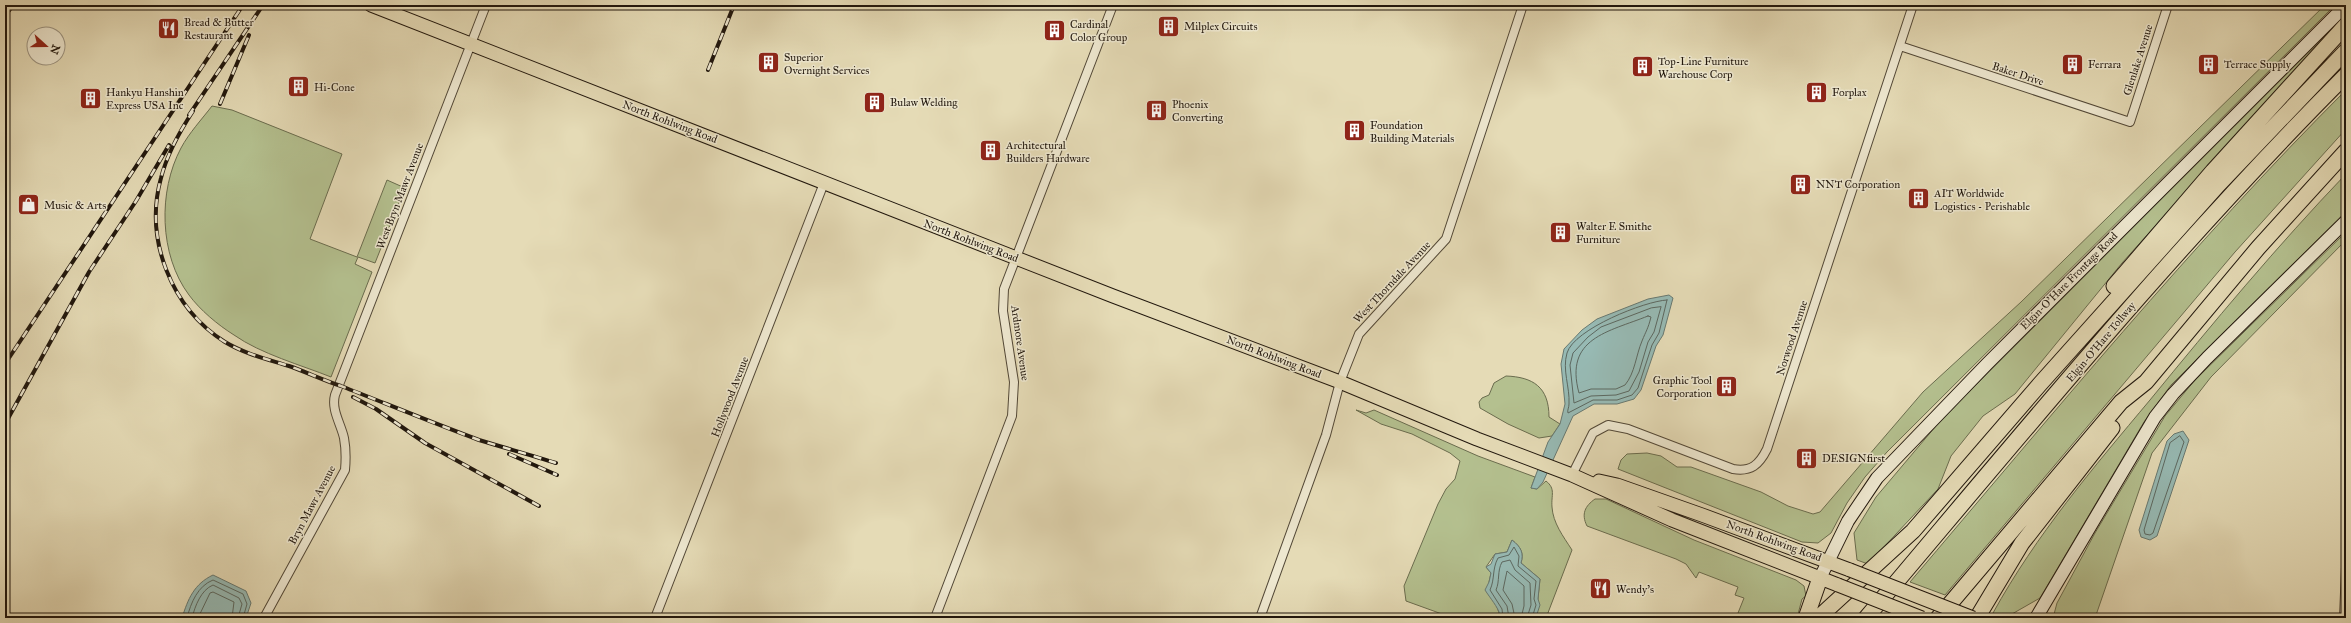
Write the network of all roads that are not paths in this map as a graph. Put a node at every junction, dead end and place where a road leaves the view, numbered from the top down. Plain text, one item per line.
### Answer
1 (371, 5) edge
2 (486, 5) edge
3 (1113, 5) edge
4 (1523, 5) edge
5 (1913, 5) edge
6 (2168, 5) edge
7 (2346, 5) edge
8 (2346, 25) edge
9 (471, 44) junction
10 (1900, 46) junction
11 (2346, 51) edge
12 (2346, 75) edge
13 (2130, 122) joint
14 (2346, 151) edge
15 (824, 183) junction
16 (2346, 221) edge
17 (1015, 258) junction
18 (1340, 382) junction
19 (2146, 382) junction
20 (2040, 384) junction
21 (335, 395) joint
22 (1572, 475) junction
23 (1827, 561) junction
24 (2346, 567) edge
25 (1820, 578) junction
26 (264, 618) edge
27 (655, 618) edge
28 (935, 618) edge
29 (1260, 618) edge
30 (1806, 618) edge
31 (1818, 618) edge
32 (1866, 618) edge
33 (1922, 618) edge
34 (1938, 618) edge
35 (1973, 618) edge
36 (1977, 618) edge
37 (2036, 618) edge
38 (2344, 618) edge

1 - 9 main road, North Rohlwing Road
2 - 9 street, West Bryn Mawr Avenue
3 - 17 street, Ardmore Avenue
4 - 18 street, West Thorndale Avenue
5 - 10 street, Norwood Avenue
6 - 13 street, Glenlake Avenue
7 - 23 main road, Elgin-O'Hare Frontage Road
8 - 20 highway
9 - 15 main road, North Rohlwing Road
9 - 21 street, West Bryn Mawr Avenue
10 - 13 street, Baker Drive
10 - 22 street, Norwood Avenue
11 - 20 highway
12 - 32 highway, Elgin-O'Hare Tollway
14 - 19 highway
15 - 17 main road, North Rohlwing Road
15 - 27 street, Hollywood Avenue
16 - 37 main road
17 - 18 main road, North Rohlwing Road
17 - 28 street, Ardmore Avenue
18 - 22 main road, North Rohlwing Road
18 - 29 street, West Thorndale Avenue
19 - 34 highway
19 - 36 highway
20 - 31 highway
21 - 26 street, Bryn Mawr Avenue
22 - 23 main road, North Rohlwing Road
22 - 25 main road, North Rohlwing Road
23 - 25 main road, Elgin-O'Hare Frontage Road
23 - 35 main road, North Rohlwing Road, bridge
24 - 38 street
25 - 30 highway
25 - 33 main road, North Rohlwing Road, bridge

